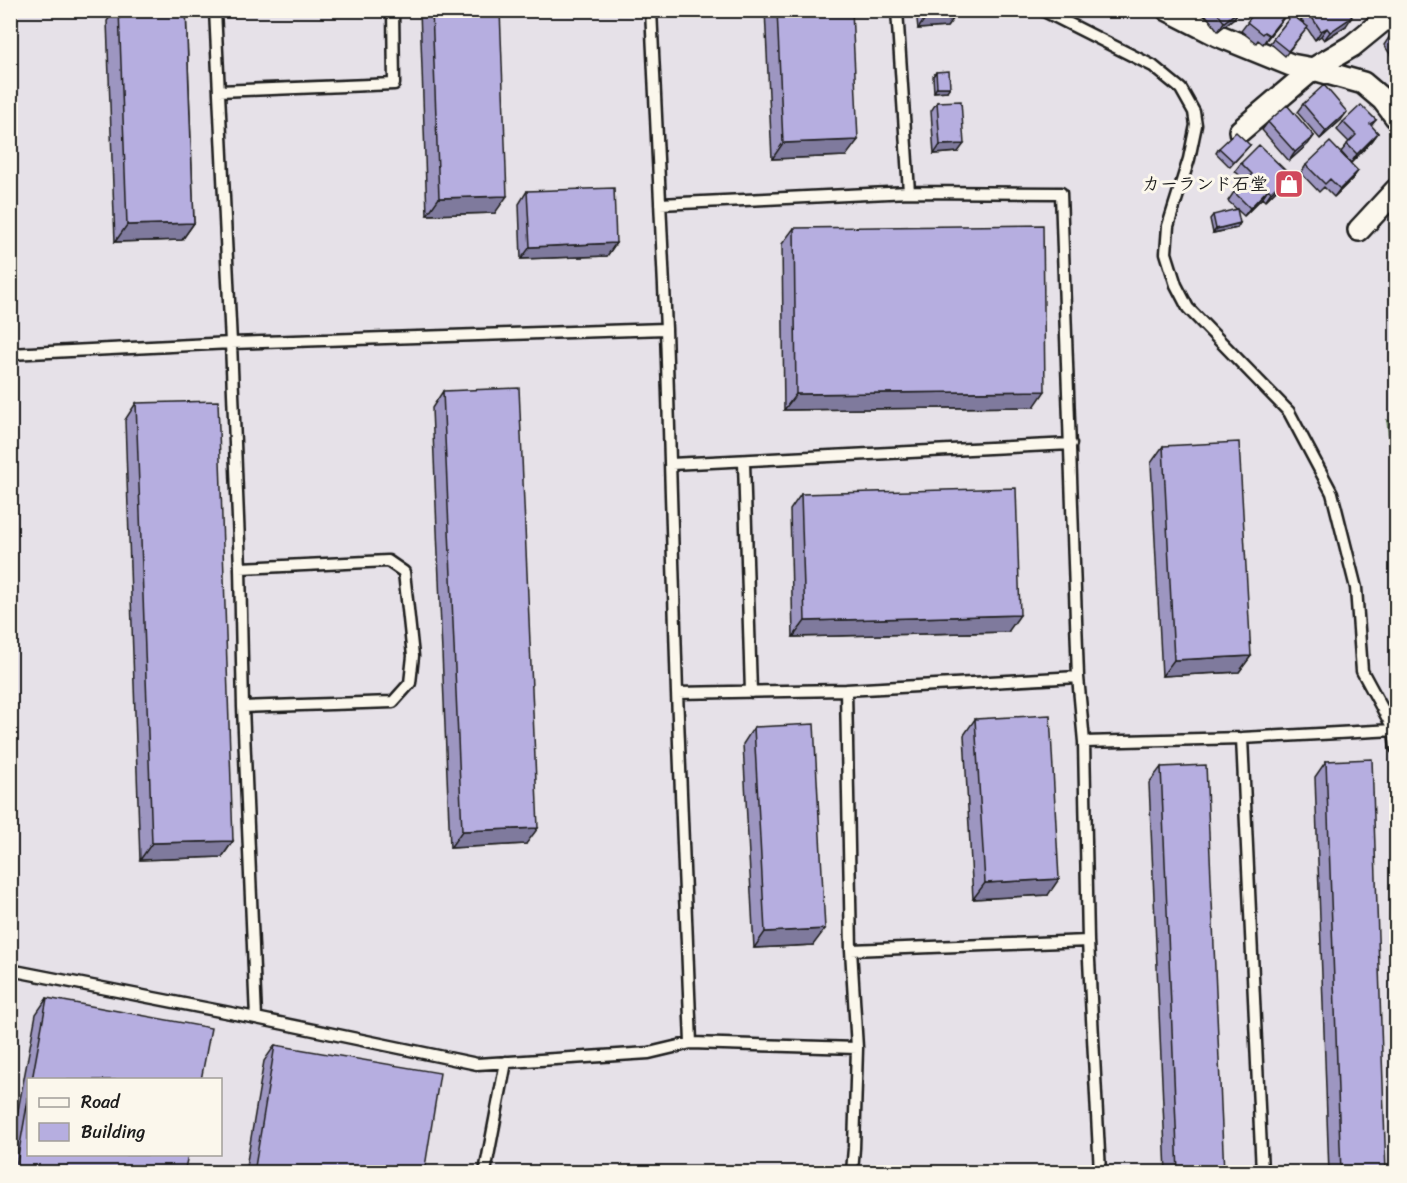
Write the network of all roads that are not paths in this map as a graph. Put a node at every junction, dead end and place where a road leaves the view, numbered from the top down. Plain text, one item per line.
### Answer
1 (215, 10) edge
2 (393, 10) edge
3 (651, 10) edge
4 (897, 10) edge
5 (1042, 10) edge
6 (1168, 10) edge
7 (1390, 12) edge
8 (1313, 69) junction
9 (219, 91) junction
10 (1396, 117) edge
11 (1240, 131) dead end
12 (1396, 190) edge
13 (909, 192) junction
14 (660, 204) junction
15 (1359, 230) dead end
16 (666, 329) junction
17 (231, 343) junction
18 (10, 354) edge
19 (1071, 444) junction
20 (744, 462) junction
21 (671, 465) junction
22 (240, 568) junction
23 (1078, 677) junction
24 (846, 690) junction
25 (751, 692) junction
26 (677, 693) junction
27 (243, 707) junction
28 (1394, 730) junction
29 (1242, 738) junction
30 (1084, 742) junction
31 (1396, 748) edge
32 (1088, 941) junction
33 (851, 950) junction
34 (10, 970) edge
35 (256, 1018) junction
36 (691, 1043) junction
37 (857, 1048) junction
38 (506, 1062) junction
39 (485, 1173) edge
40 (852, 1173) edge
41 (1100, 1173) edge
42 (1262, 1173) edge

1 - 9 lane
2 - 9 lane
3 - 14 lane
4 - 13 lane
5 - 28 lane
6 - 8 street
7 - 8 street
8 - 10 street
8 - 11 street
9 - 17 lane
12 - 15 street
13 - 14 lane
13 - 19 lane
14 - 16 lane
16 - 17 lane
16 - 21 lane
17 - 18 lane
17 - 22 lane
19 - 20 lane
19 - 23 lane
20 - 21 lane
20 - 25 lane
21 - 26 lane
22 - 27 lane
22 - 27 lane
23 - 24 lane
23 - 30 lane
24 - 25 lane
24 - 33 lane
25 - 26 lane
26 - 36 lane
27 - 35 lane
28 - 29 lane
28 - 31 lane
29 - 30 lane
29 - 42 lane
30 - 32 lane
32 - 33 lane
32 - 41 lane
33 - 37 lane
34 - 35 lane
35 - 38 lane
36 - 37 lane
36 - 38 lane
37 - 40 lane
38 - 39 lane

